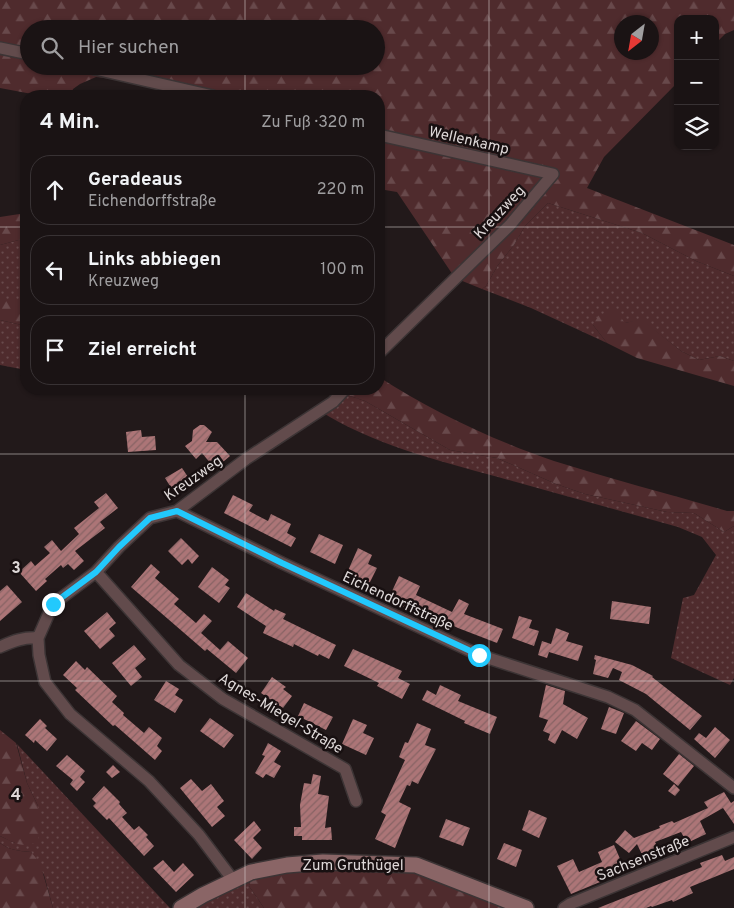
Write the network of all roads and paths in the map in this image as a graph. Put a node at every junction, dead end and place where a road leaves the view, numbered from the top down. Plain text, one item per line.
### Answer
1 (0, 48) edge
2 (20, 52) edge
3 (121, 75) edge
4 (187, 90) edge
5 (385, 136) edge
6 (553, 174) joint
7 (385, 347) edge
8 (339, 395) edge
9 (177, 511) junction
10 (96, 572) junction
11 (38, 638) junction
12 (0, 647) edge
13 (734, 788) edge
14 (356, 800) dead end
15 (734, 837) edge
16 (233, 880) junction
17 (180, 908) edge
18 (526, 908) edge
19 (564, 908) edge

1 - 2 street
3 - 4 street
5 - 6 street, Wellenkamp
6 - 7 street, Kreuzweg
8 - 9 street, Kreuzweg
9 - 10 street, Kreuzweg
9 - 13 street, Eichendorffstraße
10 - 11 street, Kreuzweg
10 - 14 street, Agnes-Miegel-Straße
11 - 12 street
11 - 16 street
15 - 19 street, Sachsenstraße
16 - 17 street, Zum Gruthügel
16 - 18 street, Zum Gruthügel

